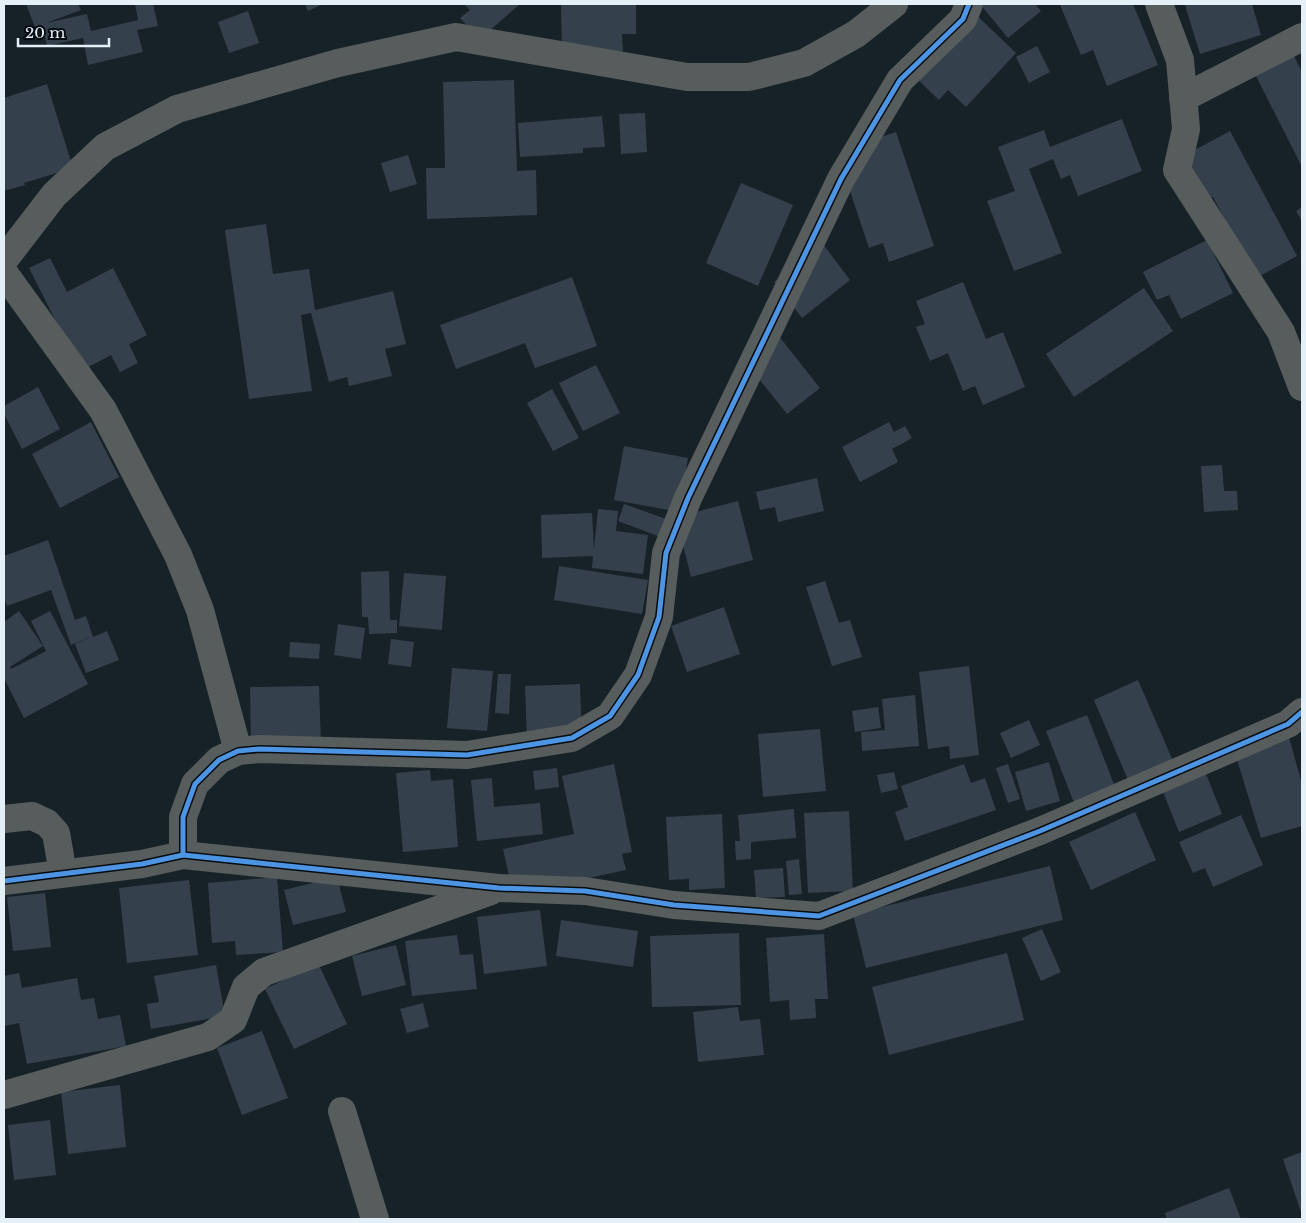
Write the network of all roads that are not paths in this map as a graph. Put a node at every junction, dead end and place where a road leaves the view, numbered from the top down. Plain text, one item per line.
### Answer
1 (894, 4) edge
2 (969, 4) edge
3 (1159, 4) edge
4 (1302, 38) edge
5 (1183, 98) junction
6 (4, 260) edge
7 (4, 273) edge
8 (1302, 387) edge
9 (1297, 719) edge
10 (238, 751) junction
11 (4, 819) edge
12 (183, 855) junction
13 (62, 873) junction
14 (4, 881) edge
15 (499, 888) junction
16 (4, 1095) edge
17 (342, 1111) dead end
18 (375, 1219) edge

1 - 6 street
2 - 10 street
3 - 5 street
4 - 5 street
5 - 8 street
7 - 10 street
9 - 15 street
10 - 12 street
11 - 13 street
12 - 13 street
12 - 15 street
13 - 14 street
15 - 16 street
17 - 18 street

